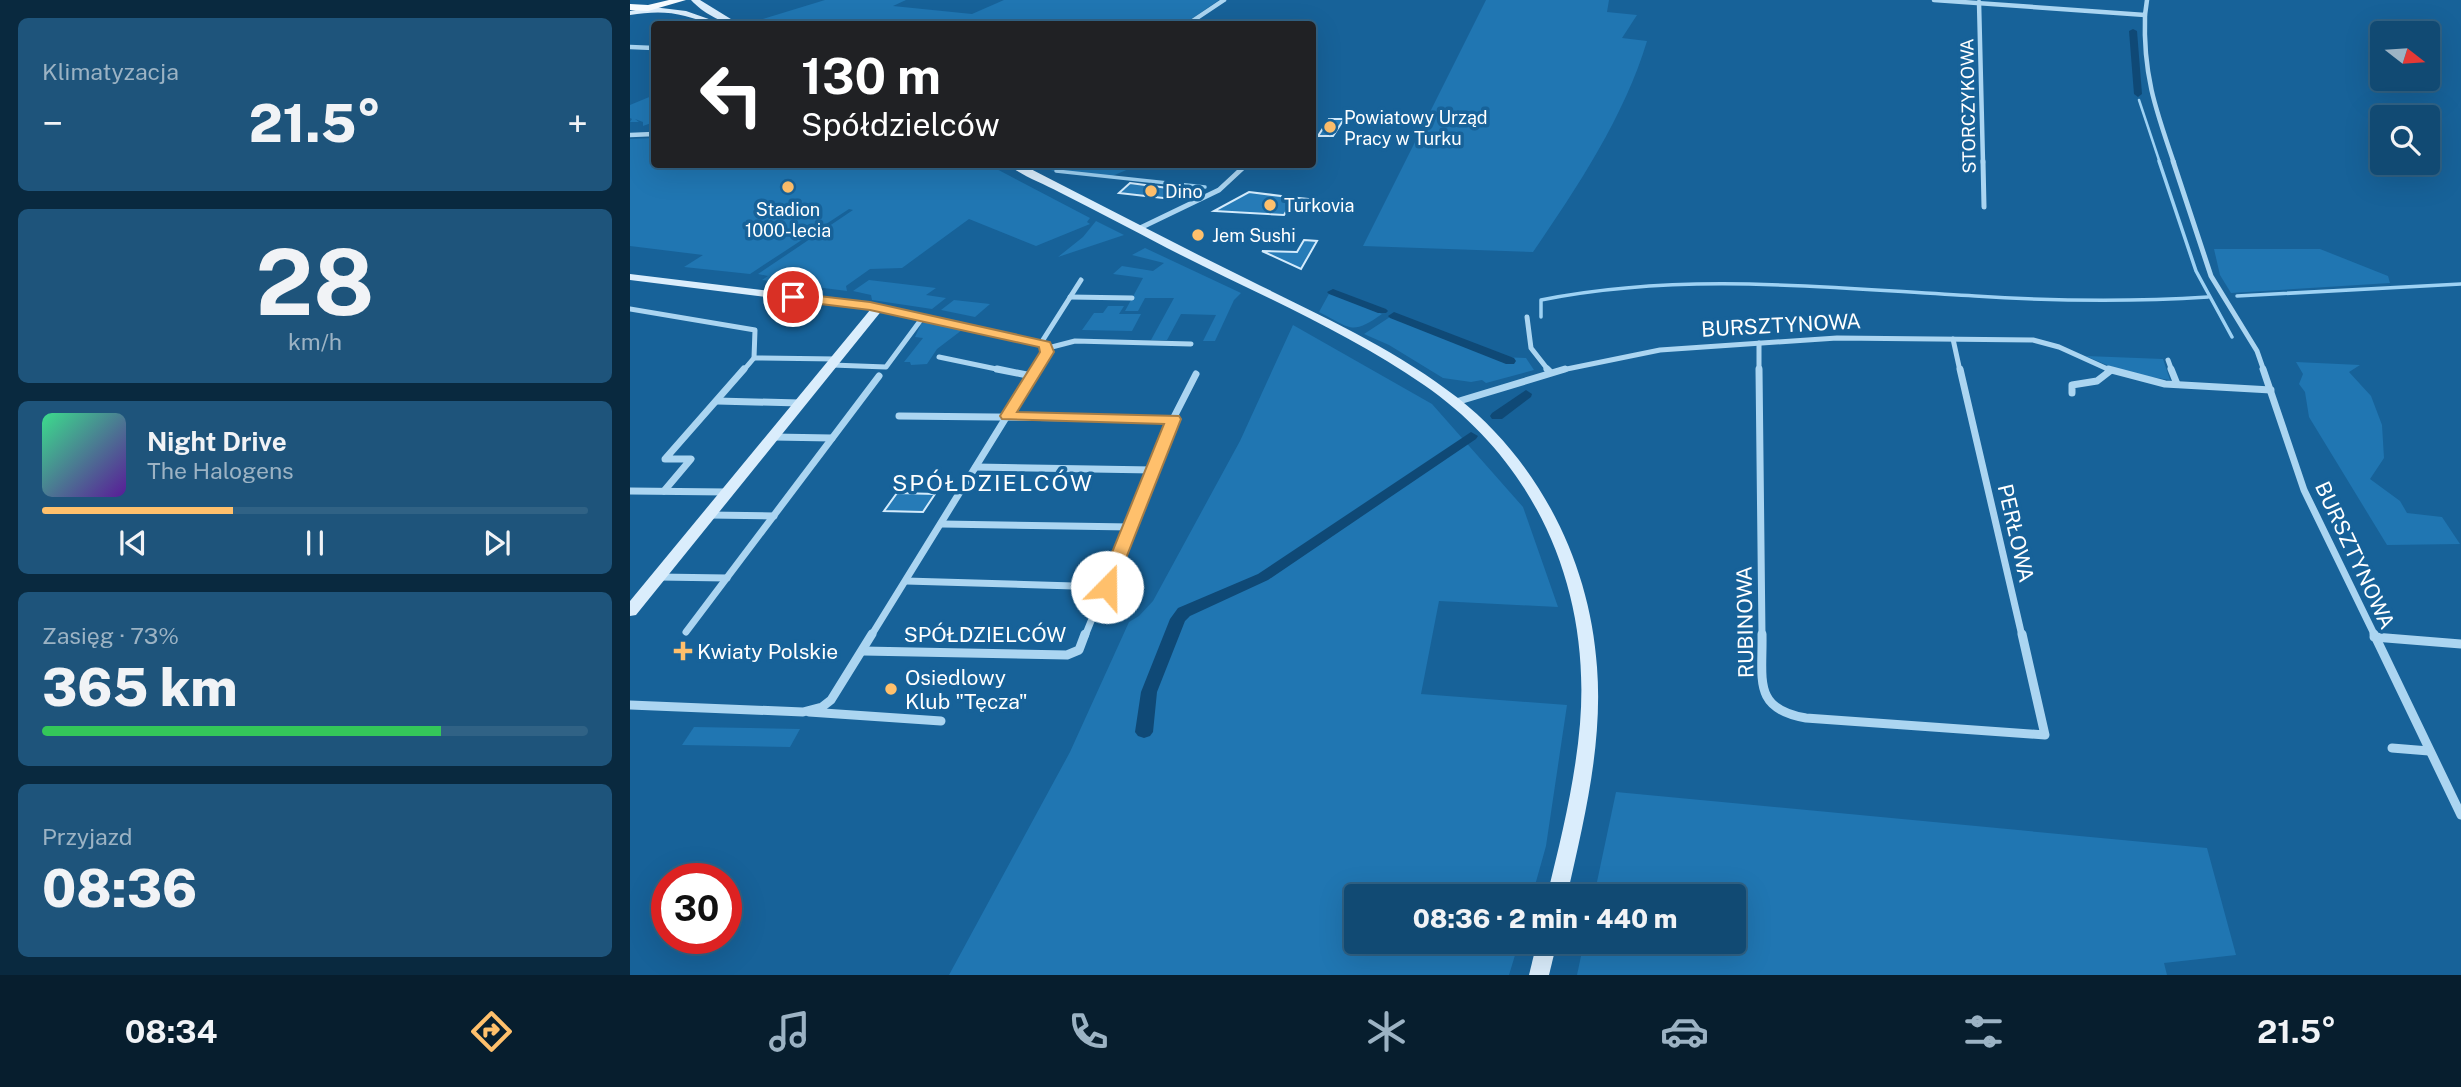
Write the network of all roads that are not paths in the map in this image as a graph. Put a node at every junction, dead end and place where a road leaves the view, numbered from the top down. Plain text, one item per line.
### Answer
1 (681, 0) edge
2 (695, 0) edge
3 (1224, 0) edge
4 (1934, 0) edge
5 (2147, 0) edge
6 (1979, 2) edge
7 (630, 7) edge
8 (648, 8) junction
9 (630, 13) edge
10 (2145, 15) junction
11 (709, 21) edge
12 (729, 21) edge
13 (1192, 21) edge
14 (630, 47) edge
15 (651, 48) edge
16 (651, 134) edge
17 (630, 135) edge
18 (1020, 168) edge
19 (1243, 168) edge
20 (1984, 207) dead end
21 (1138, 229) junction
22 (630, 277) edge
23 (1081, 280) dead end
24 (1070, 297) junction
25 (1132, 298) dead end
26 (876, 307) junction
27 (630, 309) edge
28 (923, 317) junction
29 (1527, 317) dead end
30 (1953, 339) junction
31 (1759, 342) junction
32 (1191, 344) dead end
33 (1044, 345) junction
34 (939, 357) dead end
35 (754, 358) junction
36 (2168, 360) dead end
37 (835, 362) junction
38 (2110, 371) junction
39 (1550, 372) junction
40 (1196, 374) dead end
41 (879, 376) dead end
42 (1032, 376) junction
43 (2177, 384) junction
44 (2272, 390) junction
45 (2072, 393) dead end
46 (717, 401) junction
47 (1455, 402) junction
48 (801, 403) junction
49 (899, 416) dead end
50 (1007, 416) junction
51 (1173, 419) junction
52 (773, 437) junction
53 (832, 438) junction
54 (976, 467) junction
55 (1153, 470) junction
56 (630, 491) edge
57 (664, 491) junction
58 (727, 492) junction
59 (709, 515) junction
60 (774, 516) junction
61 (942, 524) junction
62 (1131, 527) junction
63 (658, 577) junction
64 (727, 578) junction
65 (906, 581) junction
66 (1107, 587) junction
67 (630, 610) edge
68 (687, 632) dead end
69 (2374, 637) junction
70 (2461, 644) edge
71 (863, 651) junction
72 (630, 705) edge
73 (803, 712) junction
74 (941, 721) dead end
75 (2045, 735) joint
76 (2392, 748) dead end
77 (2429, 751) junction
78 (2461, 815) edge
79 (1560, 884) edge
80 (1544, 954) edge
81 (1539, 975) edge

1 - 8 main road
2 - 12 main road
3 - 13 street
4 - 6 street
5 - 10 street
6 - 10 street
6 - 20 street, STORCZYKOWA
7 - 8 main road
8 - 9 main road
8 - 11 main road
10 - 44 street
14 - 15 street
16 - 17 street
18 - 21 main road
19 - 21 street
21 - 47 main road
22 - 26 main road
23 - 24 street, SPÓŁDZIELCÓW
24 - 25 street
24 - 33 street, SPÓŁDZIELCÓW
26 - 28 street
26 - 37 main road
27 - 35 street
28 - 33 street
28 - 37 street
29 - 39 street
30 - 31 street, BURSZTYNOWA
30 - 38 street, BURSZTYNOWA
30 - 75 street, PERŁOWA
31 - 39 street, BURSZTYNOWA
31 - 75 street, RUBINOWA
32 - 33 street
33 - 42 street, SPÓŁDZIELCÓW
34 - 42 street
35 - 37 street
35 - 46 street
36 - 43 street
37 - 48 main road
38 - 43 street, BURSZTYNOWA
38 - 45 street
39 - 47 street, BURSZTYNOWA
40 - 51 street, SPÓŁDZIELCÓW
41 - 53 street
42 - 50 street, SPÓŁDZIELCÓW
43 - 44 street, BURSZTYNOWA
44 - 69 street, BURSZTYNOWA
46 - 48 street
46 - 57 street
47 - 79 main road
48 - 52 main road
49 - 50 street
50 - 51 street
50 - 54 street, SPÓŁDZIELCÓW
51 - 55 street, SPÓŁDZIELCÓW
52 - 53 street
52 - 58 main road
53 - 60 street
54 - 55 street
54 - 61 street, SPÓŁDZIELCÓW
55 - 62 street, SPÓŁDZIELCÓW
56 - 57 street
57 - 58 street
58 - 59 main road
59 - 60 street
59 - 63 main road
60 - 64 street
61 - 62 street
61 - 65 street, SPÓŁDZIELCÓW
62 - 66 street, SPÓŁDZIELCÓW
63 - 64 street
63 - 67 main road
64 - 68 street
65 - 66 street
65 - 71 street, SPÓŁDZIELCÓW
66 - 71 street, SPÓŁDZIELCÓW
69 - 70 street
69 - 77 street, BURSZTYNOWA
71 - 73 street, SPÓŁDZIELCÓW
72 - 73 street, SPÓŁDZIELCÓW
73 - 74 street
76 - 77 street
77 - 78 street, BURSZTYNOWA
80 - 81 main road

